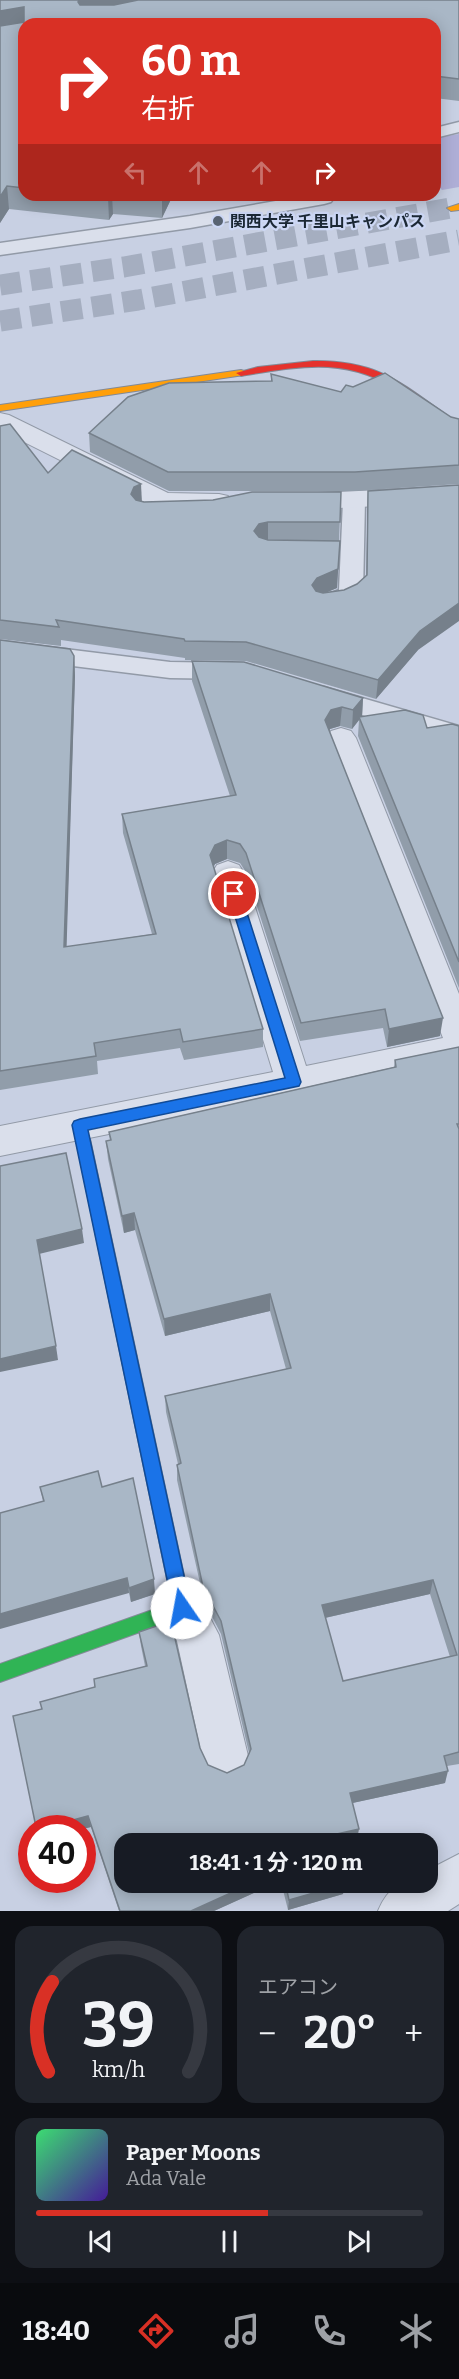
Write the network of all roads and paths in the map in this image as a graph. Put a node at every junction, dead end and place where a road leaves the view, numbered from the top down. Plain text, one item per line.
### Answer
1 (459, 127) edge
2 (441, 132) edge
3 (307, 201) edge
4 (0, 249) edge
5 (0, 408) edge
6 (0, 420) edge
7 (459, 429) edge
8 (459, 494) edge
9 (354, 501) junction
10 (276, 502) edge
11 (242, 504) joint
12 (145, 512) edge
13 (328, 551) edge
14 (351, 551) junction
15 (325, 604) edge
16 (0, 649) edge
17 (256, 675) edge
18 (301, 688) edge
19 (459, 735) edge
20 (341, 738) dead end
21 (228, 873) dead end
22 (459, 1036) edge
23 (459, 1049) edge
24 (294, 1082) junction
25 (80, 1125) junction
26 (0, 1141) edge
27 (182, 1608) junction
28 (0, 1673) edge
29 (226, 1760) dead end
30 (459, 1878) edge
31 (402, 1911) edge

1 - 2 lane
3 - 4 lane
5 - 7 street
6 - 11 street
8 - 9 street
9 - 10 street
9 - 14 lane
11 - 12 lane
13 - 14 lane
14 - 15 lane
16 - 17 lane
18 - 19 lane
20 - 22 street
21 - 24 street
23 - 24 street
24 - 25 street
25 - 26 street
25 - 27 street
27 - 28 street
27 - 29 street
30 - 31 street

